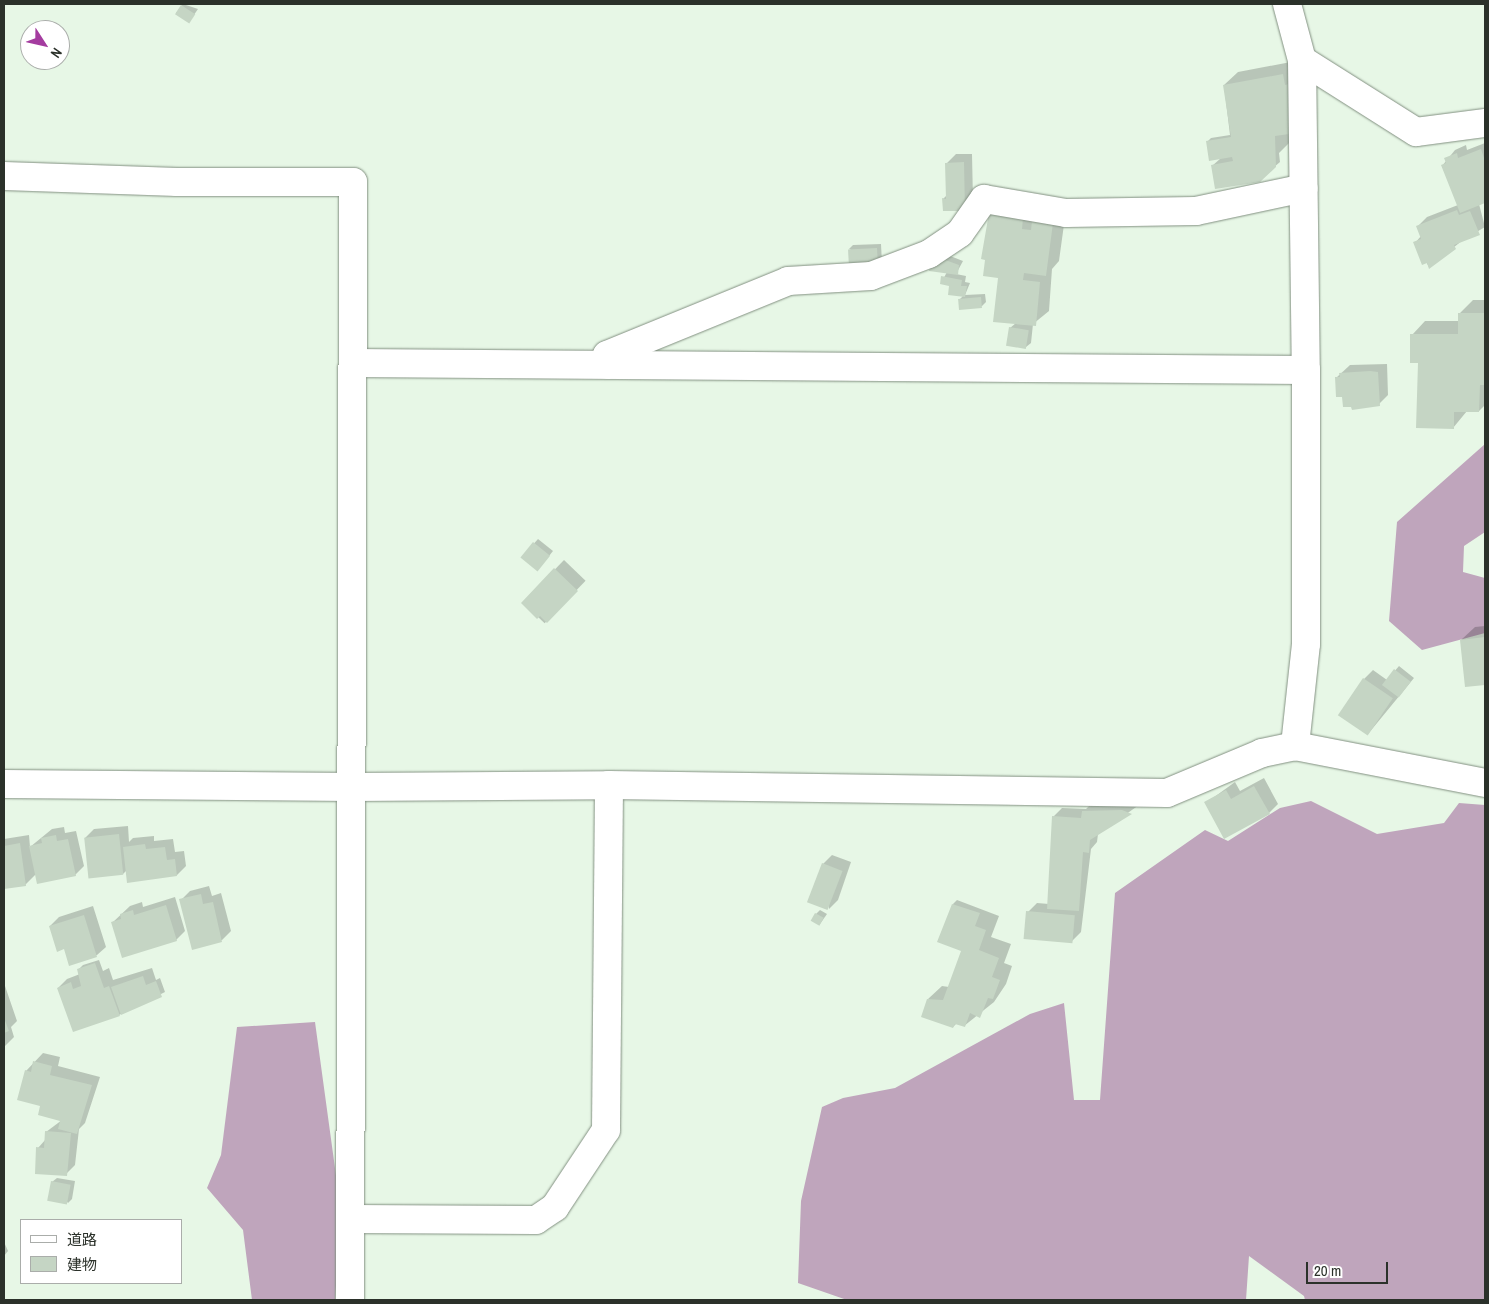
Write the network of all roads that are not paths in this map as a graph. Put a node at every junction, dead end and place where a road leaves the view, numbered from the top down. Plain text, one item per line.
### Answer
1 (1288, 4) edge
2 (1302, 60) junction
3 (1485, 123) edge
4 (4, 176) edge
5 (1304, 188) junction
6 (353, 363) junction
7 (608, 365) junction
8 (1306, 370) junction
9 (1294, 746) junction
10 (1485, 783) edge
11 (4, 784) edge
12 (609, 785) junction
13 (352, 787) junction
14 (352, 1219) junction
15 (350, 1300) edge

1 - 2 street
2 - 3 street
2 - 5 street
4 - 6 street
5 - 7 street
5 - 8 street
6 - 7 street
6 - 13 street
7 - 8 street
8 - 9 street
9 - 10 street
9 - 12 street
11 - 13 street
12 - 13 street
12 - 14 street
13 - 14 street
14 - 15 street

